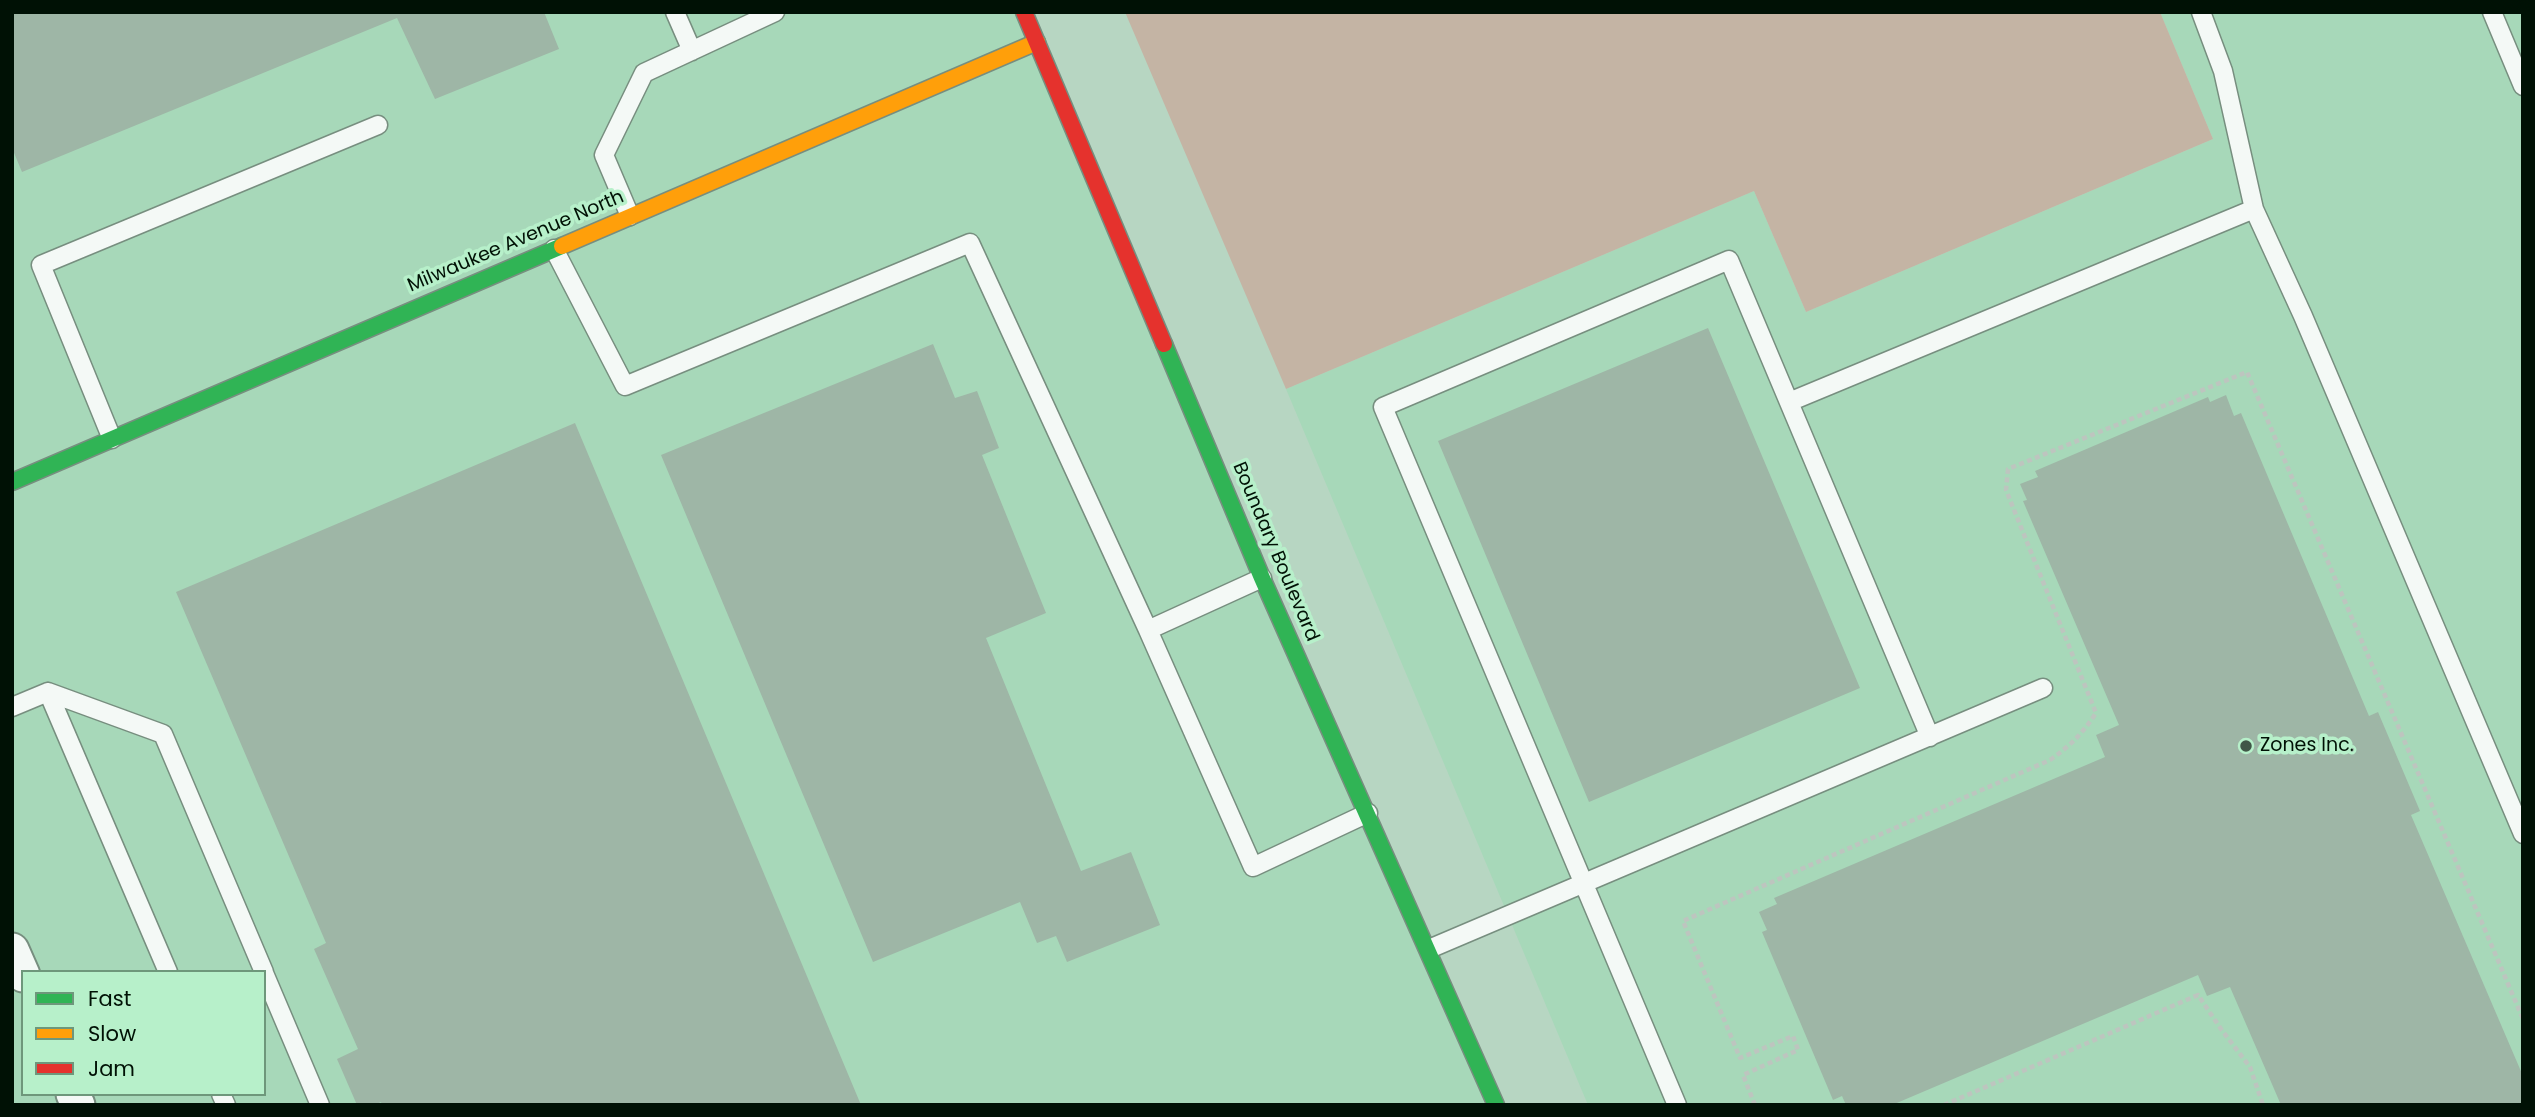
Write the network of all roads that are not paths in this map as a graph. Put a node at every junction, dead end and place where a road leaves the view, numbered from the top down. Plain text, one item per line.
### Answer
1 (675, 12) edge
2 (775, 12) edge
3 (1024, 12) edge
4 (2201, 12) edge
5 (2492, 12) edge
6 (1037, 41) junction
7 (692, 51) junction
8 (2523, 86) edge
9 (378, 125) dead end
10 (2254, 209) junction
11 (630, 216) junction
12 (554, 249) junction
13 (1789, 402) junction
14 (112, 439) junction
15 (12, 482) edge
16 (1262, 578) junction
17 (1148, 630) junction
18 (2043, 688) dead end
19 (48, 692) junction
20 (12, 707) edge
21 (1930, 737) junction
22 (1368, 813) junction
23 (2523, 834) edge
24 (1584, 884) junction
25 (1429, 949) junction
26 (12, 950) edge
27 (21, 970) edge
28 (168, 970) edge
29 (263, 970) edge
30 (266, 977) edge
31 (320, 1105) edge
32 (1496, 1105) edge
33 (1677, 1105) edge

1 - 7 lane
2 - 7 lane
3 - 6 street, Boundary Boulevard
4 - 10 lane
5 - 8 lane
6 - 11 street, Milwaukee Avenue North
6 - 16 street, Boundary Boulevard
7 - 11 lane
9 - 14 lane
10 - 13 lane
10 - 23 lane
11 - 12 street, Milwaukee Avenue North
12 - 14 street, Milwaukee Avenue North
12 - 17 lane
13 - 21 lane
13 - 24 lane
14 - 15 street, Milwaukee Avenue North
16 - 17 lane
16 - 22 street, Boundary Boulevard
17 - 22 lane
18 - 21 lane
19 - 20 lane
19 - 28 lane
19 - 29 lane
21 - 24 lane
22 - 25 street, Boundary Boulevard
24 - 25 lane
24 - 33 lane
25 - 32 street, Boundary Boulevard
26 - 27 street
30 - 31 lane

